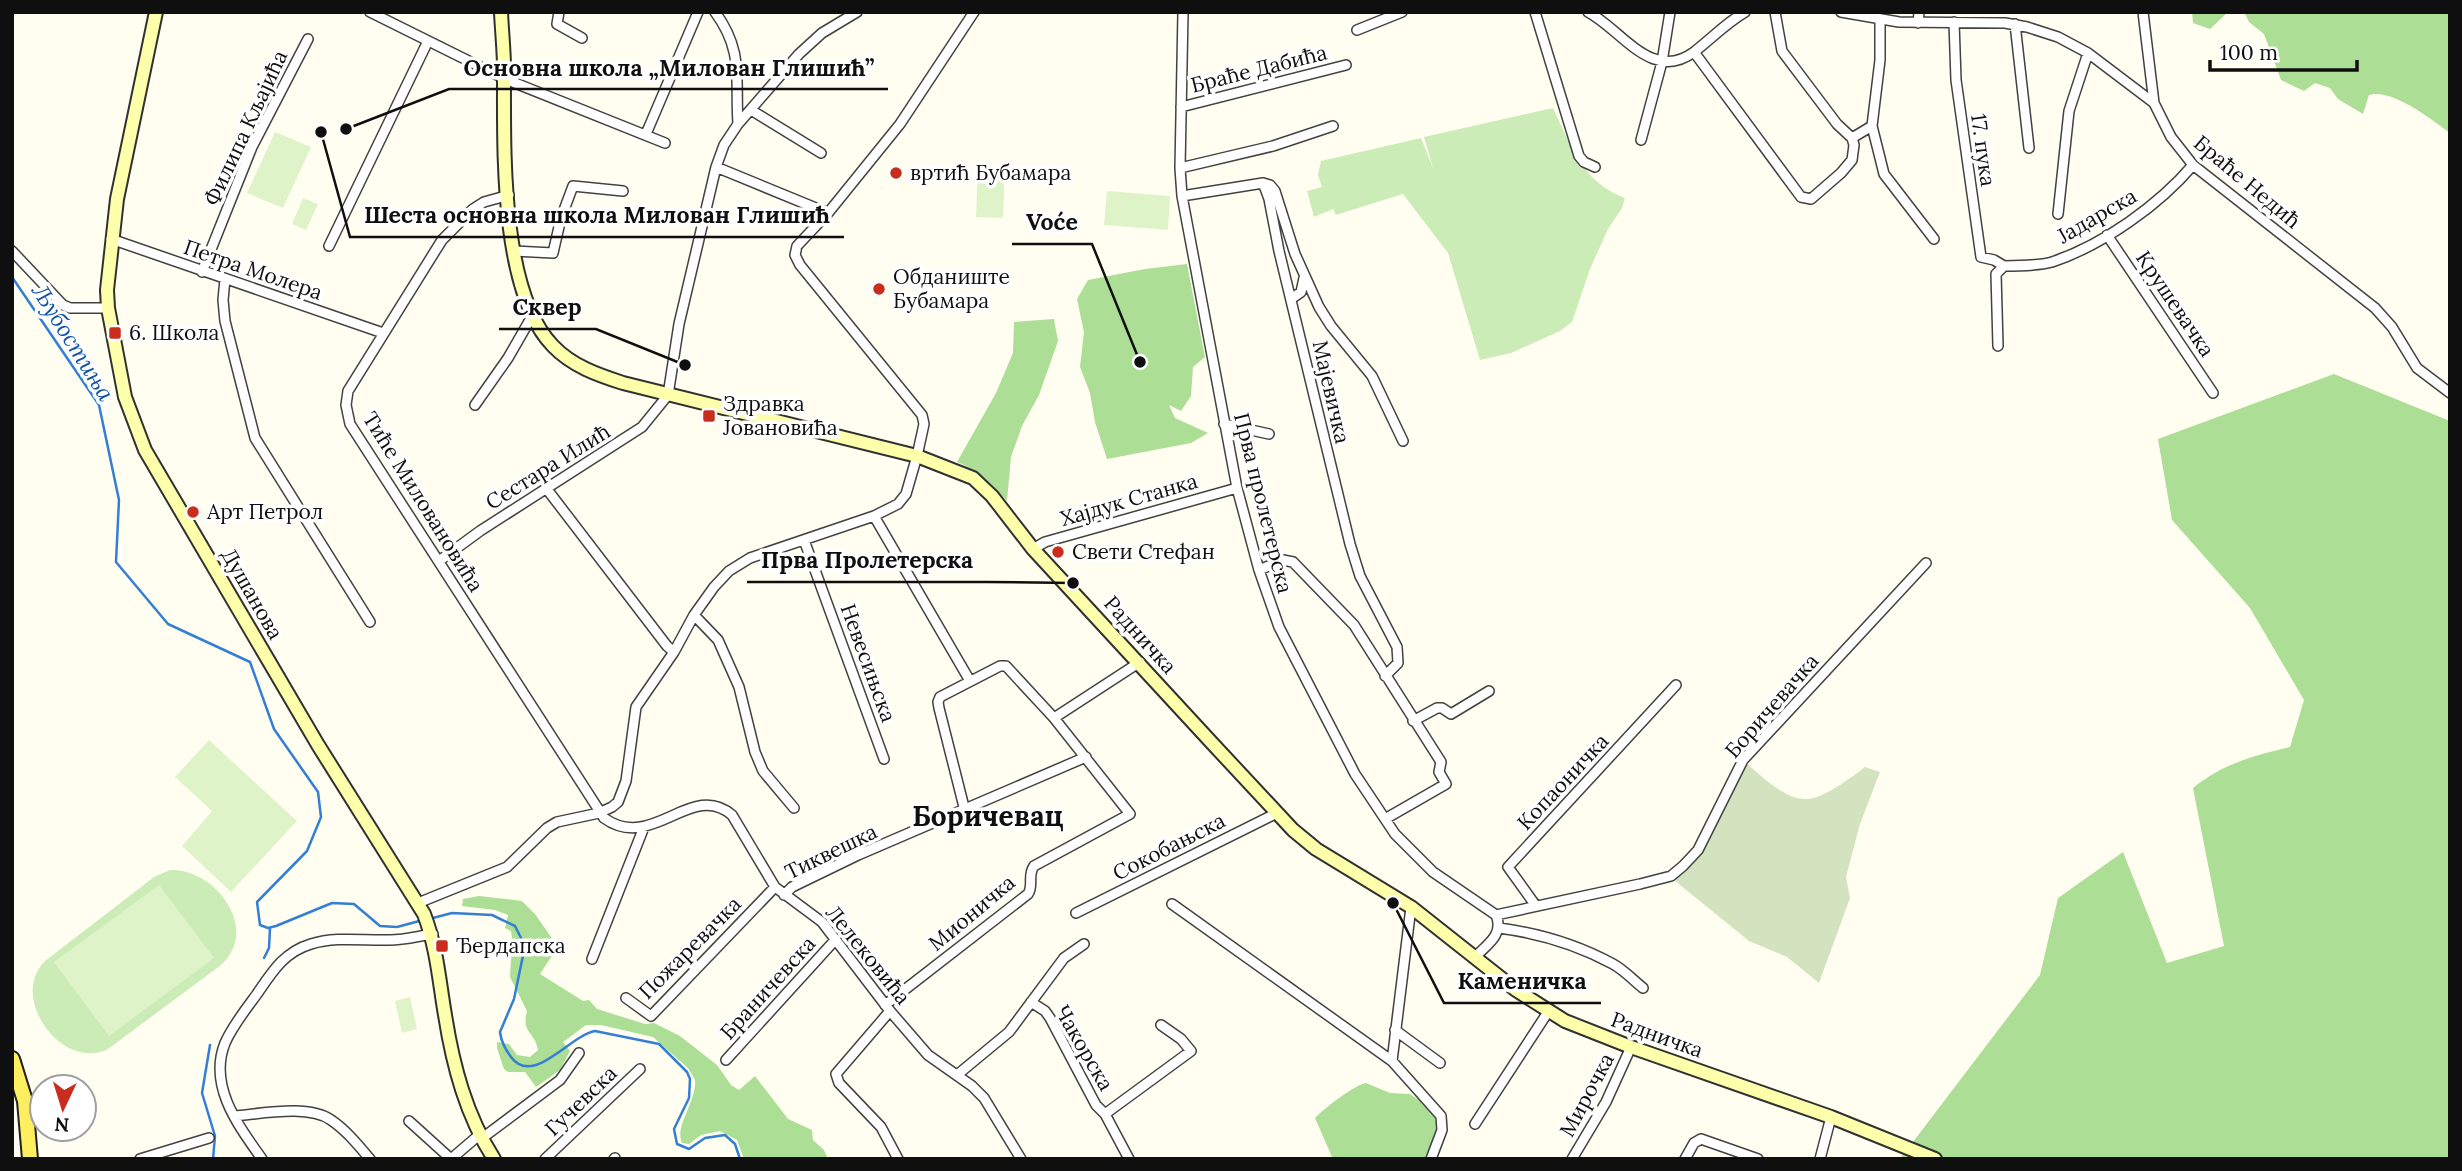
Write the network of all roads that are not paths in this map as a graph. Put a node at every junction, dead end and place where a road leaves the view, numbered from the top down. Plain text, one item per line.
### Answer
1 (156, 12) edge
2 (370, 12) edge
3 (501, 12) edge
4 (559, 12) edge
5 (698, 12) edge
6 (715, 12) edge
7 (857, 12) edge
8 (974, 12) edge
9 (1183, 12) edge
10 (1402, 12) edge
11 (1535, 12) edge
12 (1588, 12) edge
13 (1672, 12) edge
14 (1745, 12) edge
15 (1775, 12) edge
16 (1841, 12) edge
17 (1919, 12) edge
18 (2143, 12) edge
19 (1880, 20) junction
20 (1954, 22) junction
21 (1918, 23) junction
22 (2015, 24) junction
23 (1357, 30) dead end
24 (582, 38) dead end
25 (308, 39) dead end
26 (428, 41) junction
27 (1694, 52) junction
28 (2088, 53) junction
29 (1662, 62) junction
30 (1346, 65) dead end
31 (505, 79) junction
32 (2154, 103) junction
33 (1181, 107) junction
34 (751, 110) junction
35 (738, 124) junction
36 (1333, 126) dead end
37 (1872, 126) junction
38 (646, 135) junction
39 (1852, 138) junction
40 (1642, 140) dead end
41 (665, 143) dead end
42 (2029, 148) dead end
43 (821, 153) dead end
44 (2193, 165) junction
45 (716, 167) junction
46 (1595, 167) dead end
47 (1180, 168) junction
48 (1263, 183) junction
49 (623, 191) dead end
50 (509, 195) junction
51 (1182, 196) junction
52 (828, 213) junction
53 (2058, 214) dead end
54 (2107, 234) junction
55 (111, 239) junction
56 (1934, 239) dead end
57 (329, 246) dead end
58 (12, 251) edge
59 (514, 251) junction
60 (2004, 266) junction
61 (202, 272) junction
62 (1304, 276) junction
63 (225, 279) junction
64 (1291, 299) junction
65 (108, 308) junction
66 (531, 318) junction
67 (383, 333) junction
68 (1998, 346) dead end
69 (2213, 393) dead end
70 (2450, 393) edge
71 (668, 395) junction
72 (475, 405) dead end
73 (1224, 424) junction
74 (1269, 434) dead end
75 (1403, 441) dead end
76 (917, 456) junction
77 (546, 488) junction
78 (1237, 488) junction
79 (874, 516) junction
80 (804, 540) junction
81 (1033, 549) junction
82 (439, 561) junction
83 (1926, 563) dead end
84 (1259, 570) junction
85 (694, 615) junction
86 (369, 622) dead end
87 (674, 652) junction
88 (1139, 662) junction
89 (1385, 676) junction
90 (970, 681) junction
91 (1676, 685) dead end
92 (1489, 691) dead end
93 (1054, 719) junction
94 (1413, 721) junction
95 (1086, 757) junction
96 (884, 760) dead end
97 (793, 808) dead end
98 (965, 811) junction
99 (599, 813) junction
100 (1277, 813) junction
101 (1385, 819) junction
102 (644, 827) junction
103 (775, 887) junction
104 (784, 895) junction
105 (1172, 904) dead end
106 (1536, 906) junction
107 (1411, 907) junction
108 (1076, 913) dead end
109 (1496, 915) junction
110 (426, 919) junction
111 (1499, 928) junction
112 (836, 939) junction
113 (1084, 944) dead end
114 (1476, 956) junction
115 (592, 960) dead end
116 (1643, 988) dead end
117 (626, 998) dead end
118 (1031, 1002) junction
119 (888, 1008) junction
120 (1548, 1012) junction
121 (1161, 1025) dead end
122 (1395, 1030) junction
123 (1631, 1047) junction
124 (579, 1053) dead end
125 (12, 1059) edge
126 (726, 1060) dead end
127 (1392, 1061) junction
128 (1440, 1063) dead end
129 (640, 1069) dead end
130 (957, 1075) junction
131 (1105, 1114) junction
132 (234, 1115) junction
133 (1831, 1117) junction
134 (409, 1121) dead end
135 (1475, 1124) dead end
136 (480, 1137) junction
137 (209, 1138) dead end
138 (30, 1159) edge
139 (140, 1159) edge
140 (262, 1159) edge
141 (370, 1159) edge
142 (494, 1159) edge
143 (545, 1159) edge
144 (898, 1159) edge
145 (1021, 1159) edge
146 (1129, 1159) edge
147 (1431, 1159) edge
148 (1572, 1159) edge
149 (1685, 1159) edge
150 (1758, 1159) edge
151 (1820, 1159) edge
152 (1935, 1159) edge

1 - 55 street, Душанова
2 - 26 street
3 - 31 street, Радничка
4 - 24 street
5 - 38 street
6 - 35 street
7 - 34 street
8 - 52 street
9 - 33 street, Прва пролетерска
10 - 23 street
11 - 46 street
12 - 29 street
13 - 29 street
14 - 27 street
15 - 39 street
16 - 19 street, Браће Недић
17 - 21 street
18 - 32 street
19 - 21 street, Браће Недић
19 - 37 street
20 - 21 street, Браће Недић
20 - 22 street, Браће Недић
20 - 60 street, 17. пука
22 - 28 street, Браће Недић
22 - 42 street
25 - 61 street, Филипа Кљајића
26 - 31 street
26 - 57 street
27 - 29 street
27 - 39 street
28 - 32 street, Браће Недић
28 - 53 street
29 - 40 street
30 - 33 street, Браће Дабића
31 - 38 street
31 - 50 street, Радничка
32 - 44 street, Браће Недић
33 - 47 street, Прва пролетерска
34 - 35 street
34 - 43 street
35 - 45 street
36 - 47 street
37 - 39 street
37 - 56 street
38 - 41 street
44 - 54 street, Јадарска
44 - 70 street, Браће Недић
45 - 52 street
45 - 71 street
47 - 51 street, Прва пролетерска
48 - 51 street
48 - 62 street
48 - 64 street, Мајевичка
49 - 59 street
50 - 59 street, Радничка
50 - 67 street, Тиће Миловановића
51 - 73 street, Прва пролетерска
52 - 76 street
54 - 60 street, Јадарска
54 - 69 street, Крушевачка
55 - 61 street, Петра Молера
55 - 65 street, Душанова
58 - 65 street
59 - 66 street, Радничка
60 - 68 street
61 - 63 street, Петра Молера
62 - 64 street
62 - 75 street
63 - 67 street, Петра Молера
63 - 86 street
64 - 89 street, Мајевичка
65 - 110 street, Душанова
66 - 71 street, Радничка
66 - 72 street
67 - 82 street, Тиће Миловановића
71 - 76 street, Радничка
71 - 77 street, Сестара Илић
73 - 74 street
73 - 78 street, Прва пролетерска
76 - 79 street
76 - 81 street, Радничка
77 - 82 street, Сестара Илић
77 - 87 street
78 - 81 street, Хајдук Станка
78 - 84 street, Прва пролетерска
79 - 80 street
79 - 90 street
80 - 85 street
80 - 96 street, Невесињска
81 - 88 street, Радничка
82 - 99 street, Тиће Миловановића
83 - 106 street, Боричевачка
84 - 89 street
84 - 101 street, Прва пролетерска
85 - 87 street
85 - 97 street
87 - 99 street
88 - 93 street
88 - 100 street, Радничка
89 - 94 street
90 - 93 street, Мионичка
90 - 98 street
91 - 106 street, Копаоничка
92 - 94 street
93 - 95 street, Мионичка
94 - 101 street
95 - 98 street, Тиквешка
95 - 119 street, Мионичка
98 - 104 street, Тиквешка
99 - 102 street, Лелековића
99 - 110 street
100 - 107 street, Радничка
100 - 108 street, Сокобањска
101 - 109 street, Прва пролетерска
102 - 103 street, Лелековића
102 - 115 street
103 - 104 street, Лелековића
103 - 117 street, Пожаревачка
104 - 112 street, Лелековића
105 - 127 street
106 - 109 street, Боричевачка
107 - 114 street, Радничка
107 - 122 street
109 - 111 street
110 - 132 street
110 - 136 street
111 - 114 street
111 - 116 street
112 - 119 street, Лелековића
112 - 126 street, Браничевска
113 - 118 street, Чакорска
114 - 120 street, Радничка
118 - 130 street, Чакорска
118 - 131 street, Чакорска
119 - 130 street, Лелековића
119 - 144 street, Мионичка
120 - 123 street, Радничка
120 - 135 street
121 - 131 street, Чакорска
122 - 127 street
122 - 128 street
123 - 133 street, Радничка
123 - 148 street, Мирочка
124 - 136 street
125 - 138 main road
127 - 147 street
129 - 143 street, Гучевска
130 - 145 street, Лелековића
131 - 146 street, Чакорска
132 - 140 street
132 - 141 street
133 - 151 street
133 - 152 street, Радничка
134 - 136 street
136 - 142 street
137 - 139 street
149 - 150 street

